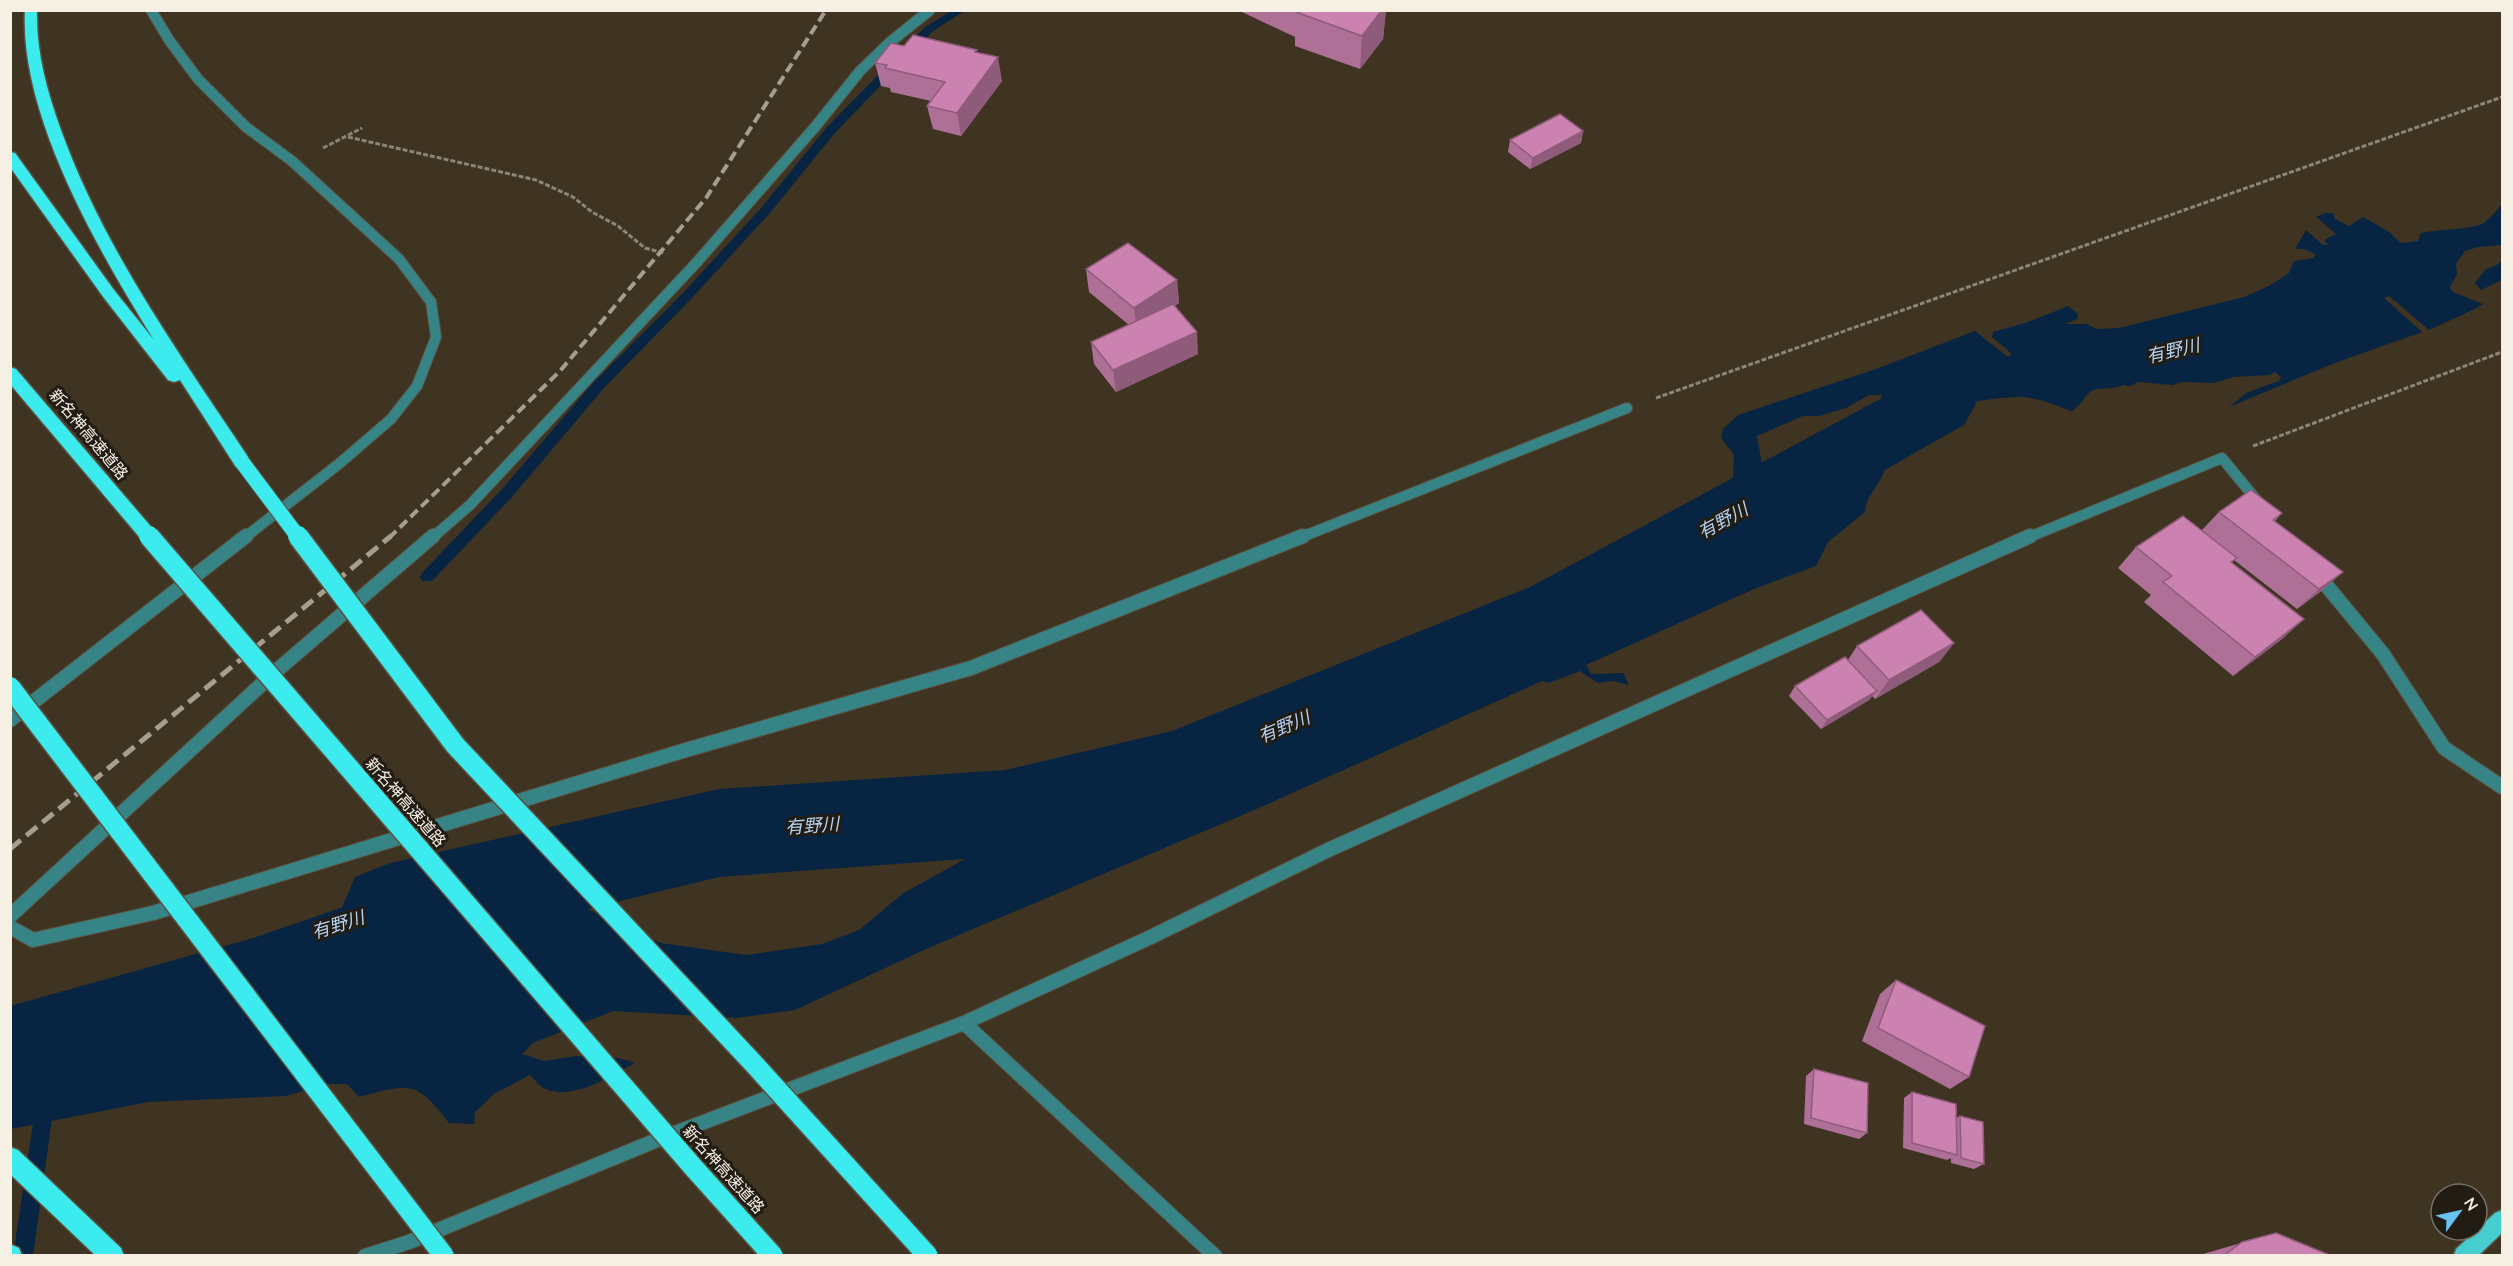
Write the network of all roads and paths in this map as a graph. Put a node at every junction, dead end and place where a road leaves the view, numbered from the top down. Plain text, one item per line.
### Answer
1 (31, 10) edge
2 (151, 10) edge
3 (930, 10) edge
4 (2502, 97) edge
5 (362, 128) dead end
6 (348, 137) junction
7 (10, 156) edge
8 (292, 161) junction
9 (697, 262) junction
10 (2502, 352) edge
11 (10, 373) edge
12 (1627, 408) joint
13 (2222, 458) junction
14 (242, 462) junction
15 (2266, 511) edge
16 (2310, 565) edge
17 (10, 687) edge
18 (10, 720) edge
19 (2502, 787) edge
20 (10, 916) edge
21 (10, 927) edge
22 (964, 1023) junction
23 (10, 1158) edge
24 (2502, 1220) edge
25 (113, 1256) edge
26 (364, 1256) edge
27 (444, 1256) edge
28 (773, 1256) edge
29 (928, 1256) edge
30 (1215, 1256) edge
31 (2463, 1256) edge

1 - 14 highway
2 - 8 street
3 - 9 street
4 - 12 path
5 - 6 path
6 - 8 path
6 - 9 path
7 - 14 highway
8 - 18 street
9 - 20 street
10 - 13 path
11 - 28 highway, 新名神高速道路, bridge
12 - 21 street
13 - 15 street
13 - 22 street
14 - 29 highway, bridge
16 - 19 street
17 - 27 highway, bridge
22 - 26 street
22 - 30 street
23 - 25 highway
24 - 31 main road

